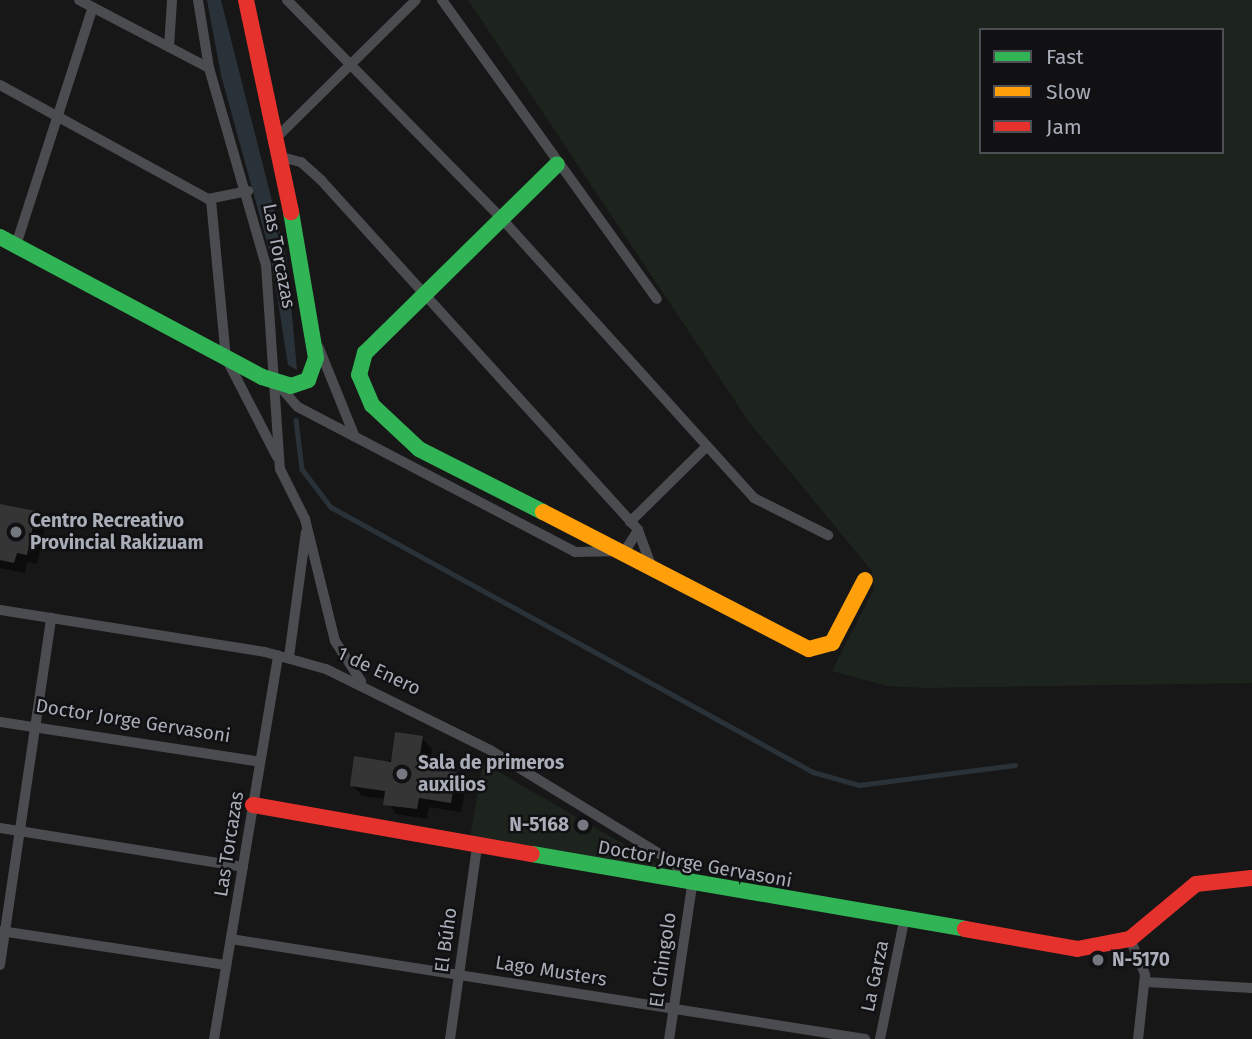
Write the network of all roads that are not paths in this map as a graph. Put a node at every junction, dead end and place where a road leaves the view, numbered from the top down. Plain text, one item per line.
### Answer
1 (79, 0) edge
2 (172, 0) edge
3 (198, 0) edge
4 (246, 0) edge
5 (287, 0) edge
6 (416, 0) edge
7 (442, 0) edge
8 (93, 7) junction
9 (169, 47) junction
10 (354, 62) junction
11 (209, 68) junction
12 (0, 85) edge
13 (57, 117) junction
14 (276, 148) junction
15 (557, 164) junction
16 (248, 191) junction
17 (211, 200) junction
18 (502, 219) junction
19 (0, 237) edge
20 (16, 246) junction
21 (425, 295) junction
22 (657, 299) dead end
23 (317, 344) junction
24 (226, 358) junction
25 (276, 382) junction
26 (355, 437) junction
27 (707, 446) junction
28 (278, 458) junction
29 (305, 519) junction
30 (634, 526) junction
31 (828, 535) dead end
32 (620, 552) junction
33 (652, 568) junction
34 (864, 580) dead end
35 (0, 610) edge
36 (51, 618) junction
37 (283, 656) junction
38 (365, 685) junction
39 (0, 722) edge
40 (35, 727) junction
41 (260, 762) junction
42 (253, 804) junction
43 (0, 828) edge
44 (20, 831) junction
45 (477, 846) junction
46 (243, 867) junction
47 (1252, 877) edge
48 (692, 886) junction
49 (904, 921) junction
50 (2, 931) edge
51 (231, 939) junction
52 (1130, 939) junction
53 (0, 965) edge
54 (226, 965) junction
55 (459, 974) junction
56 (1146, 982) junction
57 (1252, 988) edge
58 (674, 1008) junction
59 (214, 1039) edge
60 (450, 1039) edge
61 (669, 1039) edge
62 (865, 1039) edge
63 (880, 1039) edge
64 (1138, 1039) edge

1 - 8 street
2 - 9 street
3 - 11 street, Las Torcazas
4 - 14 street
5 - 10 street
6 - 10 street
7 - 15 street
8 - 9 street
8 - 13 street
9 - 11 street
10 - 14 street
10 - 18 street
11 - 16 street, Las Torcazas
12 - 13 street
13 - 17 street
13 - 20 street
14 - 21 street
14 - 23 street
15 - 18 street
15 - 22 street
16 - 17 street
16 - 25 street, Las Torcazas
17 - 24 street
18 - 21 street
18 - 27 street
19 - 20 street
20 - 24 street
21 - 30 street
21 - 32 street
23 - 25 street
23 - 26 street
24 - 25 street
24 - 28 street
25 - 26 street
25 - 28 street, Las Torcazas
26 - 32 street
27 - 30 street
27 - 31 street
28 - 29 street, Las Torcazas
29 - 37 street, Las Torcazas
29 - 38 street, Las Torcazas
30 - 32 street
30 - 33 street
32 - 33 street
33 - 34 street
35 - 36 street, 1 de Enero
36 - 37 street, 1 de Enero
36 - 40 street
37 - 38 street, 1 de Enero
37 - 41 street, Las Torcazas
38 - 48 street, 1 de Enero
39 - 40 street, Doctor Jorge Gervasoni
40 - 41 street, Doctor Jorge Gervasoni
40 - 44 street
41 - 42 street, Las Torcazas
42 - 45 street, Doctor Jorge Gervasoni
42 - 46 street, Las Torcazas
43 - 44 street
44 - 46 street
44 - 50 street
45 - 48 street, Doctor Jorge Gervasoni
45 - 55 street, El Búho
46 - 51 street, Las Torcazas
47 - 52 street
48 - 49 street, Doctor Jorge Gervasoni
48 - 58 street, El Chingolo
49 - 52 street, Doctor Jorge Gervasoni
49 - 63 street, La Garza
50 - 53 street
50 - 54 street
51 - 54 street, Las Torcazas
51 - 55 street, Lago Musters
52 - 56 street
54 - 59 street, Las Torcazas
55 - 58 street, Lago Musters
55 - 60 street, El Búho
56 - 57 street
56 - 64 street
58 - 61 street, El Chingolo
58 - 62 street, Lago Musters

